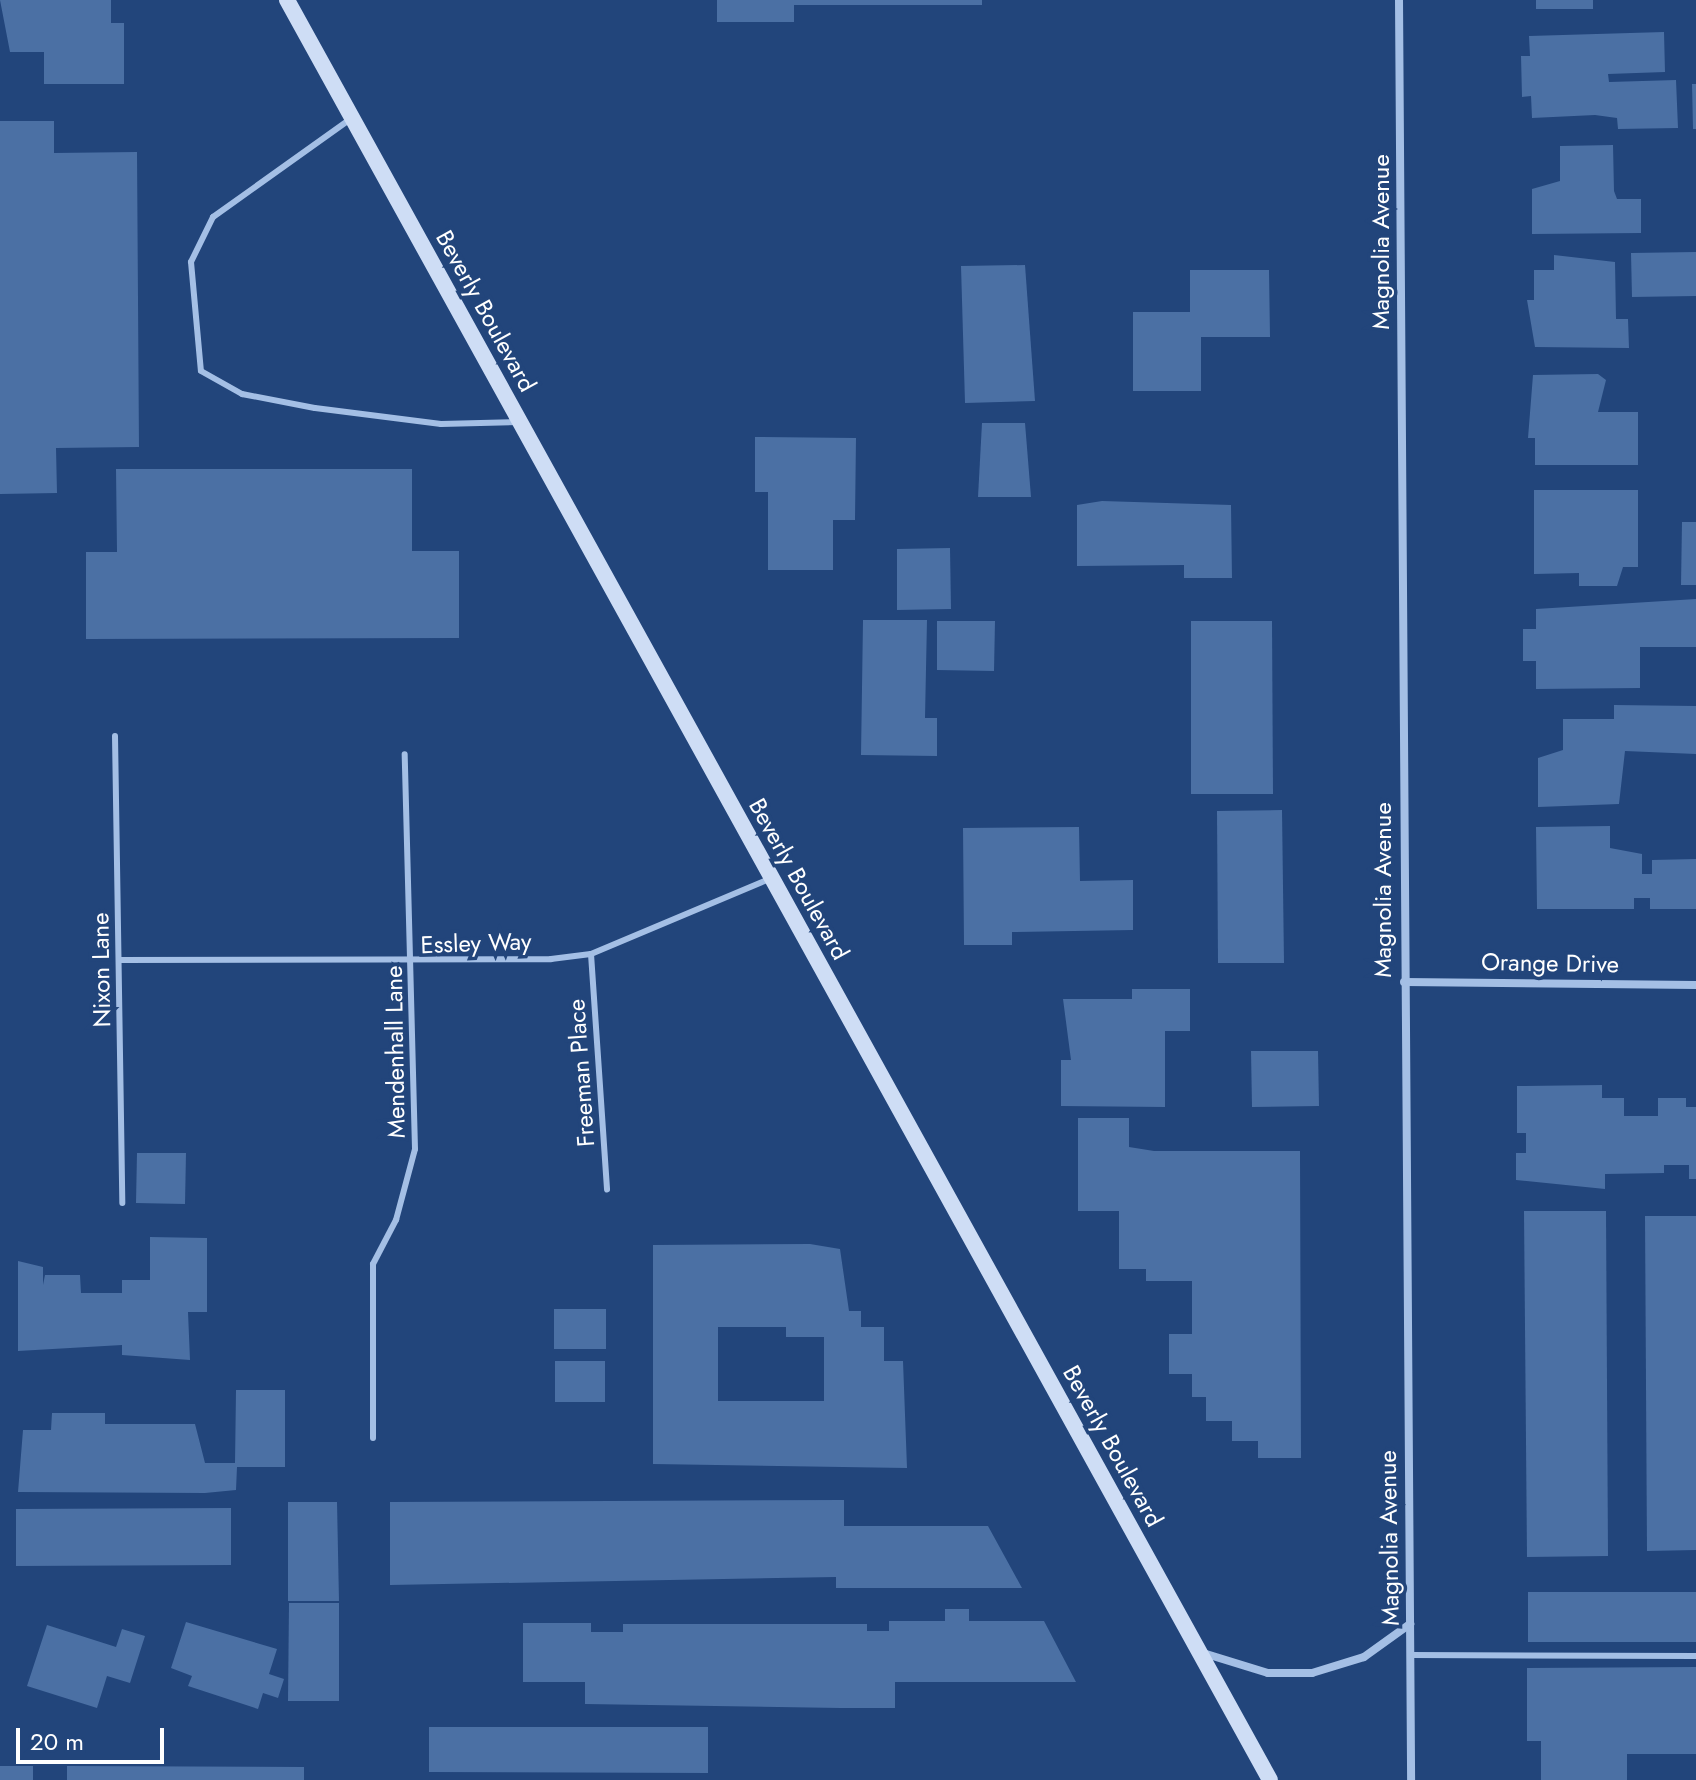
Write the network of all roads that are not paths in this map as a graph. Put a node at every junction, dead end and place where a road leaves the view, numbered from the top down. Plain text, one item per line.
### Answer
1 (287, 0) edge
2 (1399, 0) edge
3 (352, 118) junction
4 (520, 421) junction
5 (115, 736) dead end
6 (405, 754) dead end
7 (772, 878) junction
8 (591, 954) junction
9 (119, 960) junction
10 (412, 963) junction
11 (1404, 982) junction
12 (1696, 985) edge
13 (607, 1189) dead end
14 (122, 1203) dead end
15 (373, 1438) dead end
16 (1410, 1624) junction
17 (1199, 1652) junction
18 (1410, 1655) junction
19 (1696, 1656) edge
20 (1270, 1780) edge
21 (1411, 1780) edge

1 - 3 main road, Beverly Boulevard
2 - 11 street, Magnolia Avenue
3 - 4 main road, Beverly Boulevard
3 - 4 lane
4 - 7 main road, Beverly Boulevard
5 - 9 lane, Nixon Lane
6 - 10 lane, Mendenhall Lane
7 - 8 lane, Essley Way
7 - 17 main road, Beverly Boulevard
8 - 10 lane, Essley Way
8 - 13 lane, Freeman Place
9 - 10 lane, Essley Way
9 - 14 lane, Nixon Lane
10 - 15 lane, Mendenhall Lane
11 - 12 street, Orange Drive
11 - 16 street, Magnolia Avenue
16 - 17 street
16 - 18 street, Magnolia Avenue
17 - 20 main road, Beverly Boulevard
18 - 19 lane
18 - 21 street, Magnolia Avenue

